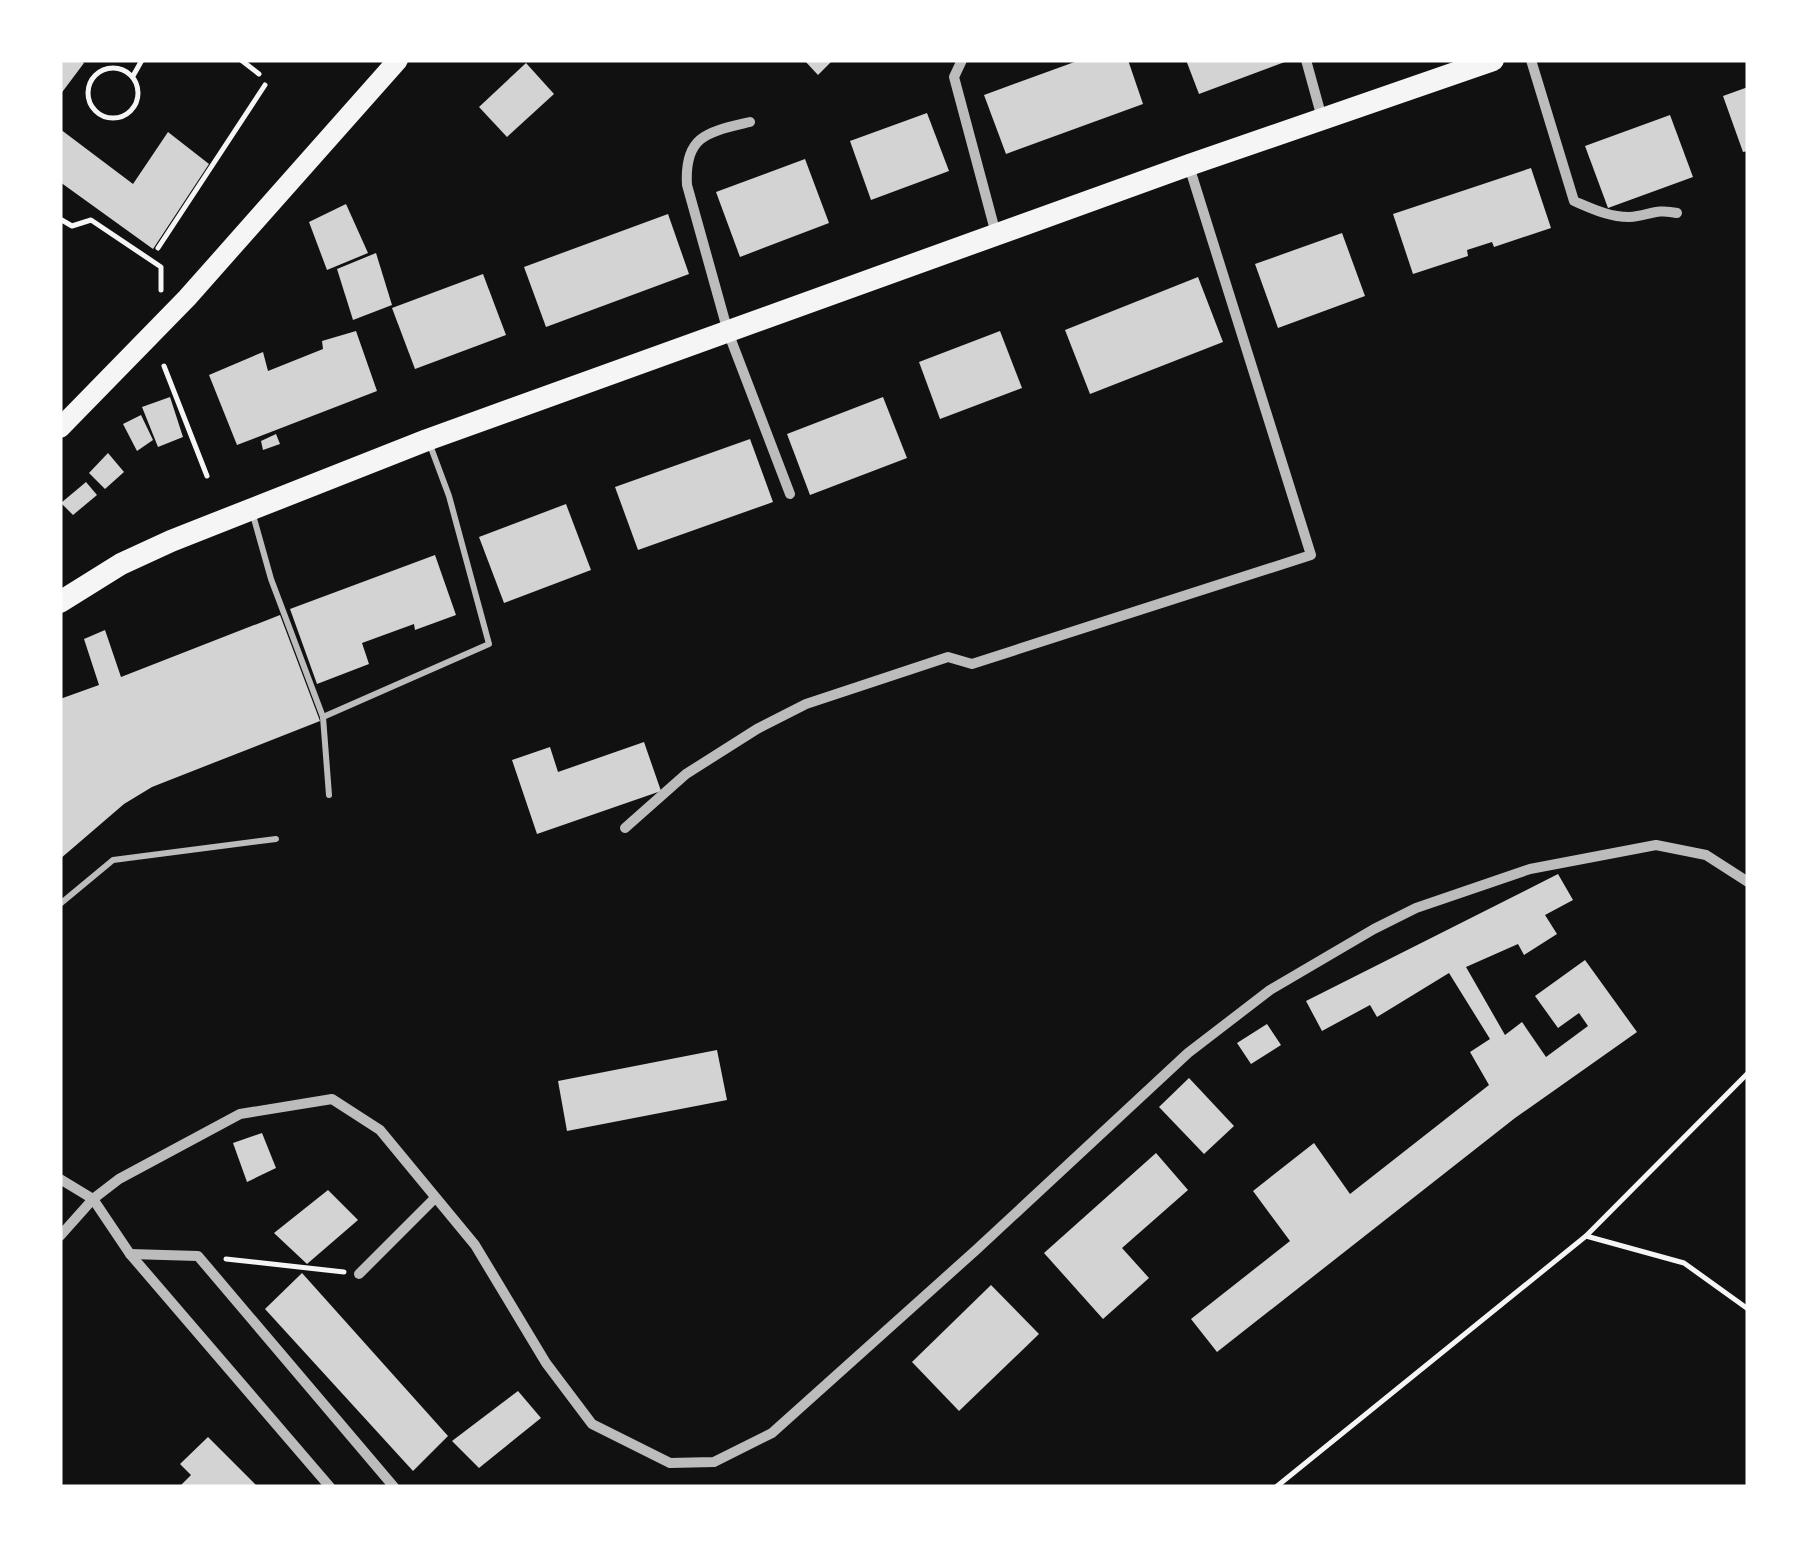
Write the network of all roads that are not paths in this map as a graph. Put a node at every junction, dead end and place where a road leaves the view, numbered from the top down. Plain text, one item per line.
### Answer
1 (398, 60) edge
2 (962, 60) edge
3 (1306, 60) edge
4 (1493, 60) edge
5 (1531, 60) edge
6 (1322, 119) junction
7 (750, 122) dead end
8 (1189, 165) junction
9 (1677, 213) dead end
10 (996, 235) junction
11 (728, 332) junction
12 (60, 428) edge
13 (428, 440) junction
14 (790, 494) dead end
15 (251, 509) junction
16 (62, 600) edge
17 (323, 717) junction
18 (329, 795) dead end
19 (625, 828) dead end
20 (276, 840) dead end
21 (1748, 882) edge
22 (60, 904) edge
23 (60, 1179) edge
24 (93, 1199) junction
25 (434, 1199) junction
26 (60, 1236) edge
27 (130, 1254) junction
28 (359, 1274) road end
29 (330, 1487) edge
30 (394, 1487) edge

1 - 12 main road
2 - 10 street
3 - 6 street
4 - 6 highway
5 - 9 street
6 - 8 highway
7 - 11 street
8 - 10 highway
8 - 19 street
10 - 11 highway
11 - 13 highway
11 - 14 street
13 - 15 highway
13 - 17 lane
15 - 16 highway
15 - 17 lane
17 - 18 lane
20 - 22 lane
21 - 25 street
23 - 24 street
24 - 25 street
24 - 26 street
24 - 27 street
25 - 28 street
27 - 29 street
27 - 30 street

